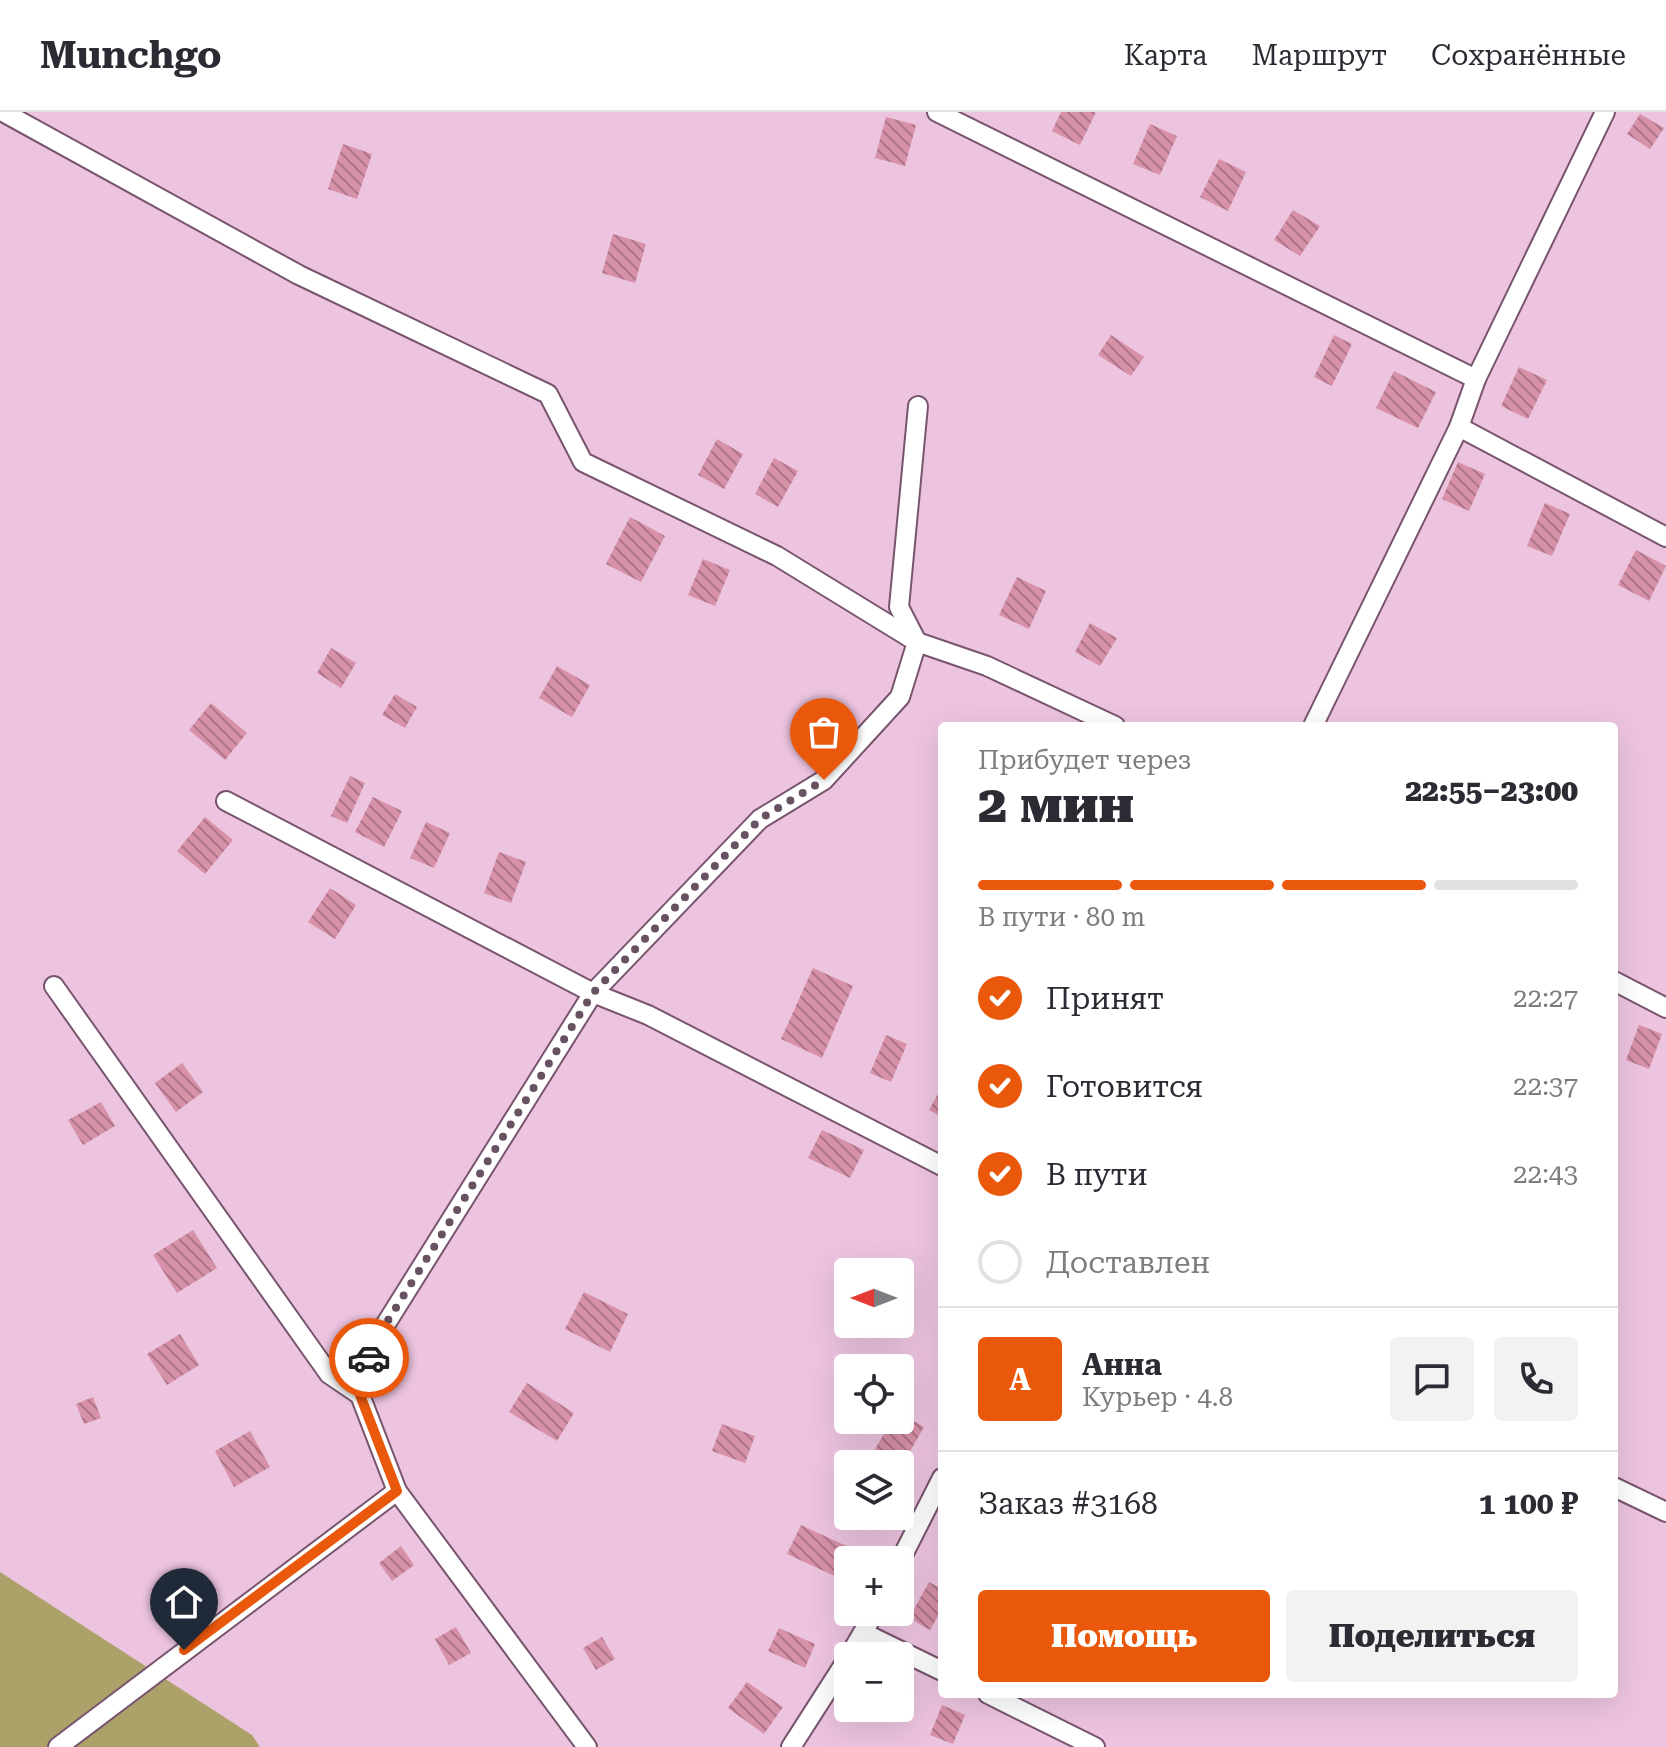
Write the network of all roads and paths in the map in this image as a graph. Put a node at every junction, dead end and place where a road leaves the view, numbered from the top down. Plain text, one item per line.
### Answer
1 (3, 112) edge
2 (937, 112) edge
3 (1605, 112) edge
4 (1476, 379) junction
5 (918, 406) dead end
6 (1459, 427) junction
7 (1666, 537) edge
8 (917, 642) junction
9 (1106, 722) edge
10 (1315, 722) edge
11 (226, 801) dead end
12 (1618, 983) edge
13 (54, 986) dead end
14 (593, 993) junction
15 (1666, 1008) edge
16 (938, 1164) edge
17 (360, 1395) junction
18 (938, 1486) edge
19 (1618, 1489) edge
20 (397, 1491) junction
21 (1666, 1512) edge
22 (908, 1546) edge
23 (868, 1626) edge
24 (864, 1633) junction
25 (858, 1642) edge
26 (938, 1669) edge
27 (834, 1680) edge
28 (996, 1698) edge
29 (58, 1747) edge
30 (587, 1747) edge
31 (791, 1747) edge
32 (1095, 1747) edge

1 - 8 lane
2 - 4 lane
3 - 4 lane
4 - 6 lane
5 - 8 lane
6 - 7 lane
6 - 10 lane
8 - 9 lane
8 - 14 lane
11 - 14 lane
12 - 15 lane
13 - 17 lane
14 - 16 lane
14 - 17 lane
17 - 20 lane
18 - 22 lane
19 - 21 lane
20 - 29 lane
20 - 30 lane
23 - 24 lane
24 - 25 lane
24 - 26 lane
27 - 31 lane
28 - 32 lane

